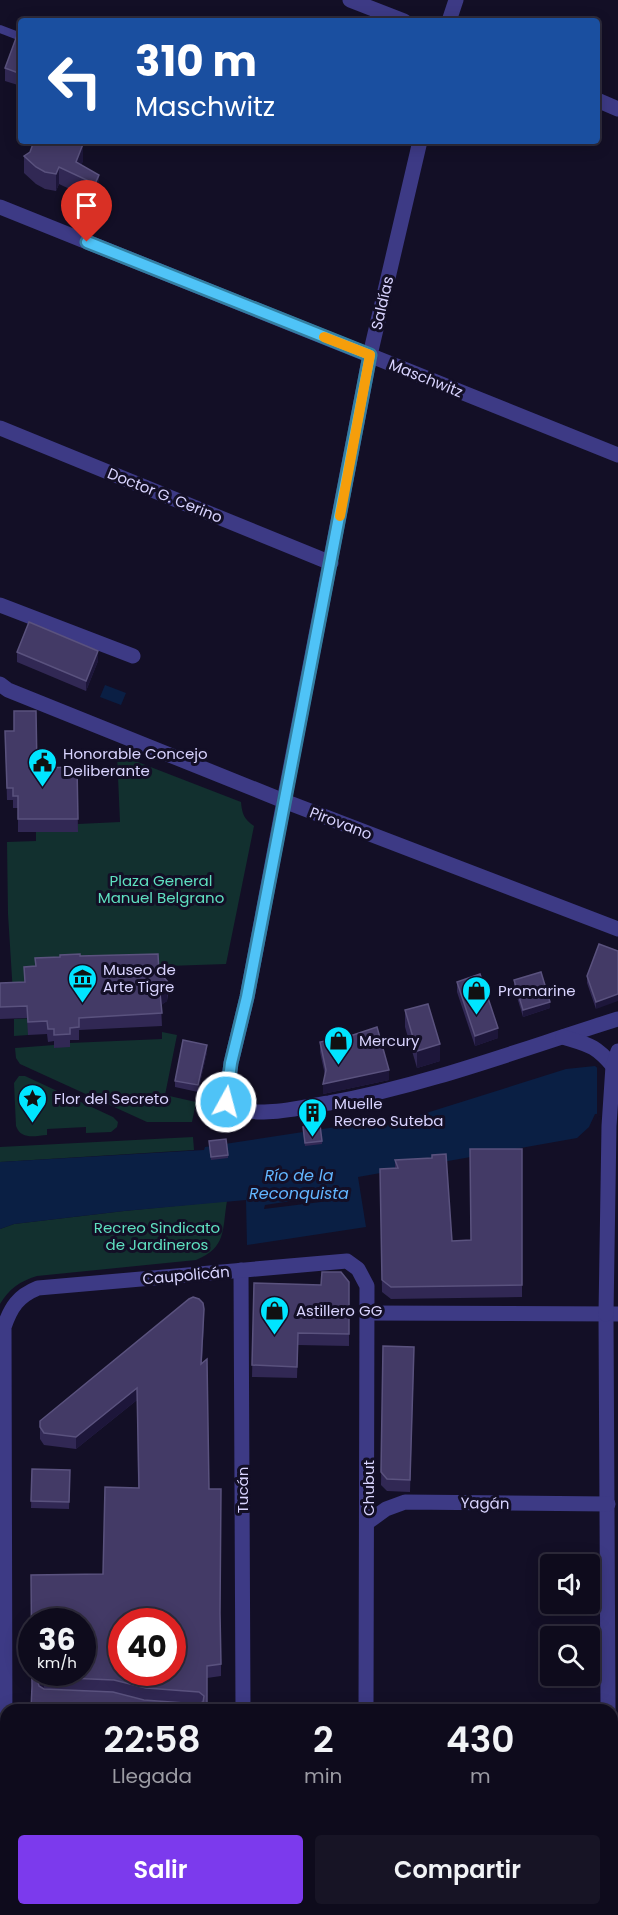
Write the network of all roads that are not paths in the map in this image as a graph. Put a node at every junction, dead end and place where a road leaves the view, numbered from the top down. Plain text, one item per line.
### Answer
1 (350, 0) edge
2 (456, 0) edge
3 (396, 18) edge
4 (450, 18) edge
5 (0, 29) edge
6 (18, 36) edge
7 (600, 101) edge
8 (618, 109) edge
9 (419, 144) edge
10 (0, 207) edge
11 (370, 355) junction
12 (0, 428) edge
13 (618, 455) edge
14 (331, 563) junction
15 (0, 605) edge
16 (134, 656) dead end
17 (0, 684) edge
18 (284, 801) junction
19 (618, 929) edge
20 (618, 1019) edge
21 (562, 1037) junction
22 (618, 1051) edge
23 (613, 1066) junction
24 (358, 1269) joint
25 (241, 1270) junction
26 (367, 1313) junction
27 (612, 1314) edge
28 (608, 1504) junction
29 (368, 1522) junction
30 (613, 1539) edge
31 (5, 1704) edge
32 (243, 1704) edge
33 (366, 1704) edge
34 (608, 1704) edge

1 - 3 street
2 - 4 street
5 - 6 lane
7 - 8 street
9 - 11 street, Saldías
10 - 11 street, Maschwitz
11 - 13 street, Maschwitz
11 - 14 street, Saldías
12 - 14 street, Doctor G. Cerino
14 - 18 street, Saldías
15 - 16 street
17 - 18 street, Pirovano
18 - 19 street, Pirovano
18 - 21 street, Saldías
20 - 21 street
21 - 23 street
22 - 23 street
23 - 27 street
24 - 25 street, Caupolicán
24 - 26 street, Chubut
25 - 31 street, Caupolicán
25 - 32 street, Tucán
26 - 27 street
26 - 29 street, Chubut
27 - 28 street
28 - 29 street, Yagán
28 - 30 street
29 - 33 street, Chubut
30 - 34 street

